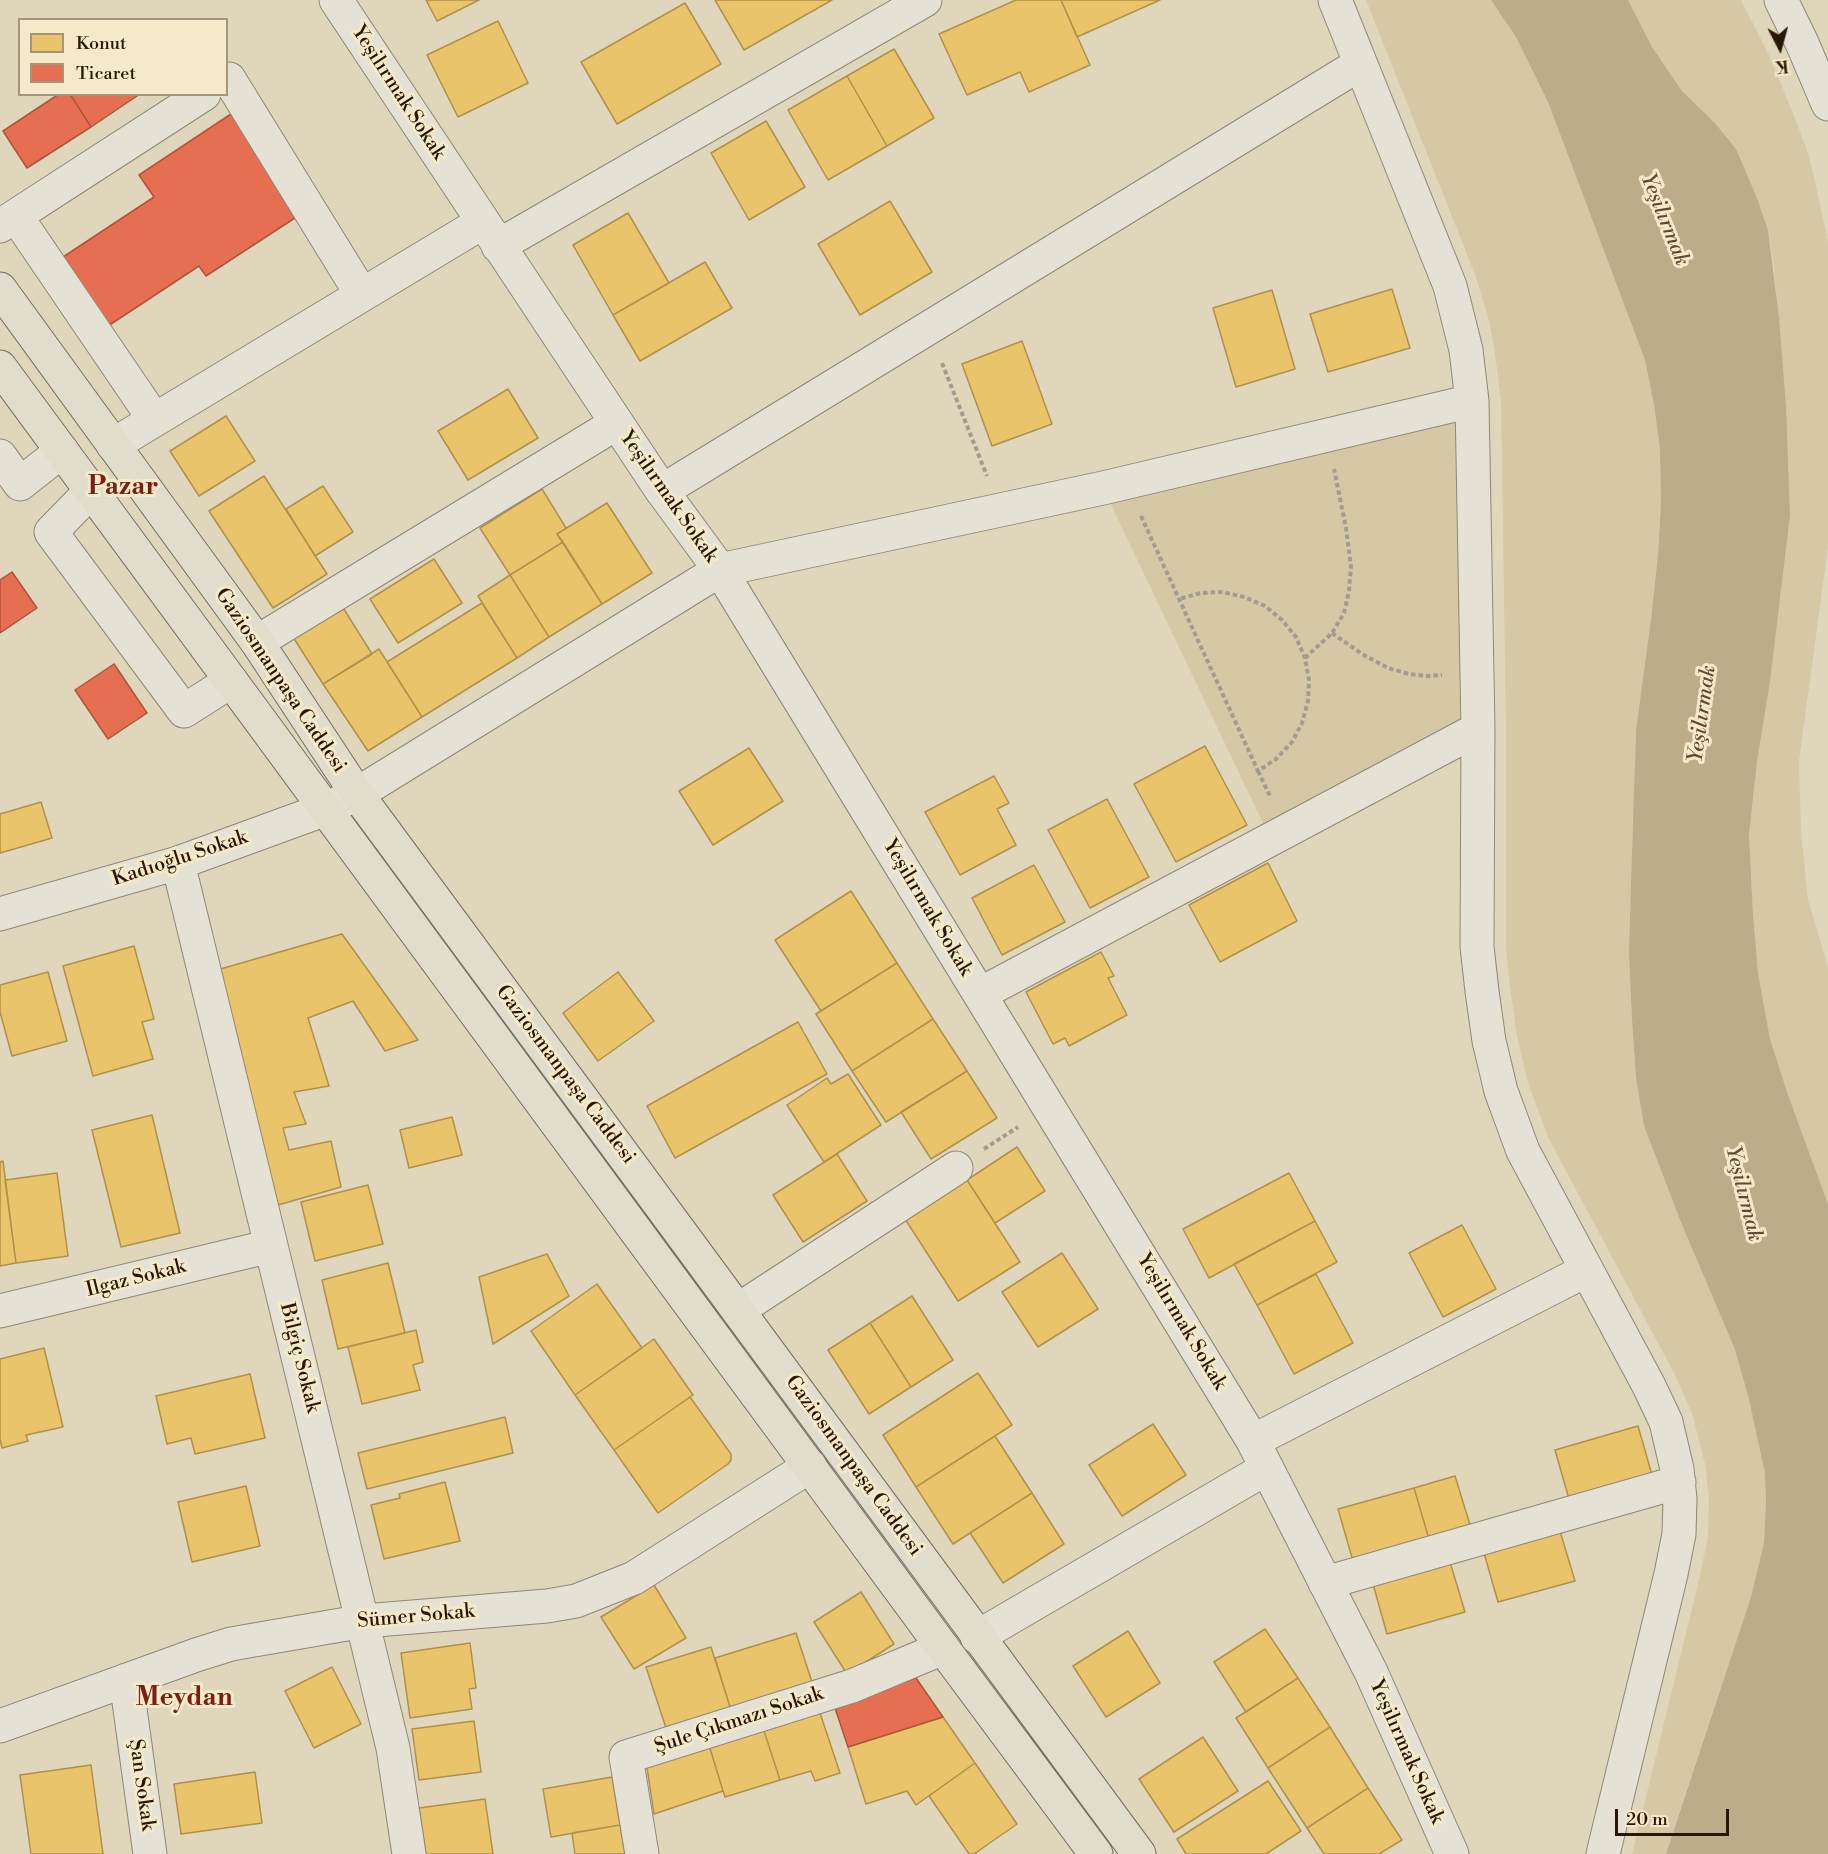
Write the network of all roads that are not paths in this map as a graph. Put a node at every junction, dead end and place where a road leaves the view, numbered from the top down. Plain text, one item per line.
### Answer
1 (336, 0) edge
2 (925, 0) edge
3 (1335, 0) edge
4 (1781, 0) edge
5 (1360, 64) junction
6 (228, 79) edge
7 (201, 96) edge
8 (1828, 105) edge
9 (8, 221) edge
10 (491, 234) junction
11 (0, 289) edge
12 (362, 295) junction
13 (0, 367) edge
14 (1472, 401) junction
15 (154, 419) junction
16 (617, 423) junction
17 (113, 445) junction
18 (62, 451) junction
19 (0, 456) edge
20 (91, 491) junction
21 (662, 491) junction
22 (720, 570) junction
23 (257, 642) junction
24 (231, 681) junction
25 (1478, 729) junction
26 (357, 794) junction
27 (326, 809) junction
28 (178, 863) junction
29 (0, 914) edge
30 (980, 994) junction
31 (956, 1168) road end
32 (271, 1246) junction
33 (1587, 1270) junction
34 (738, 1310) junction
35 (0, 1311) edge
36 (1260, 1455) junction
37 (810, 1466) junction
38 (1679, 1482) junction
39 (1325, 1583) junction
40 (364, 1621) junction
41 (977, 1636) junction
42 (943, 1648) junction
43 (126, 1680) junction
44 (0, 1726) edge
45 (150, 1854) edge
46 (409, 1854) edge
47 (642, 1854) edge
48 (1096, 1854) edge
49 (1139, 1854) edge
50 (1452, 1854) edge
51 (1603, 1854) edge

1 - 10 street, Yeşilırmak Sokak
2 - 10 street
3 - 5 street
4 - 8 street
5 - 14 street
5 - 21 street
6 - 12 street
7 - 9 street
9 - 15 street
10 - 12 street
10 - 16 street, Yeşilırmak Sokak
11 - 17 main road, Gaziosmanpaşa Caddesi
12 - 15 street
13 - 18 main road, Gaziosmanpaşa Caddesi
14 - 22 street, Kadıoğlu Sokak
14 - 25 street
15 - 17 street
16 - 21 street, Yeşilırmak Sokak
16 - 23 street
17 - 23 main road, Gaziosmanpaşa Caddesi
18 - 19 street
18 - 20 main road, Gaziosmanpaşa Caddesi
20 - 24 main road, Gaziosmanpaşa Caddesi
20 - 24 street
21 - 22 street, Yeşilırmak Sokak
22 - 26 street, Kadıoğlu Sokak
22 - 30 street, Yeşilırmak Sokak
23 - 26 main road, Gaziosmanpaşa Caddesi
24 - 27 main road, Gaziosmanpaşa Caddesi
25 - 30 street
25 - 33 street
26 - 27 street, Kadıoğlu Sokak
26 - 34 main road, Gaziosmanpaşa Caddesi
27 - 28 street, Kadıoğlu Sokak
27 - 37 main road, Gaziosmanpaşa Caddesi
28 - 29 street, Kadıoğlu Sokak
28 - 32 street, Bilgiç Sokak
30 - 36 street, Yeşilırmak Sokak
31 - 34 street
32 - 35 street, Ilgaz Sokak
32 - 40 street, Bilgiç Sokak
33 - 36 street
33 - 38 street
34 - 41 main road, Gaziosmanpaşa Caddesi
36 - 39 street, Yeşilırmak Sokak
36 - 41 street
37 - 40 street, Sümer Sokak
37 - 42 main road, Gaziosmanpaşa Caddesi
38 - 39 street
38 - 51 street
39 - 50 street, Yeşilırmak Sokak
40 - 43 street, Sümer Sokak
40 - 46 street, Bilgiç Sokak
41 - 49 main road, Gaziosmanpaşa Caddesi
42 - 47 street, Şule Çıkmazı Sokak
42 - 48 main road, Gaziosmanpaşa Caddesi
43 - 44 street, Sümer Sokak
43 - 45 street, Şan Sokak

